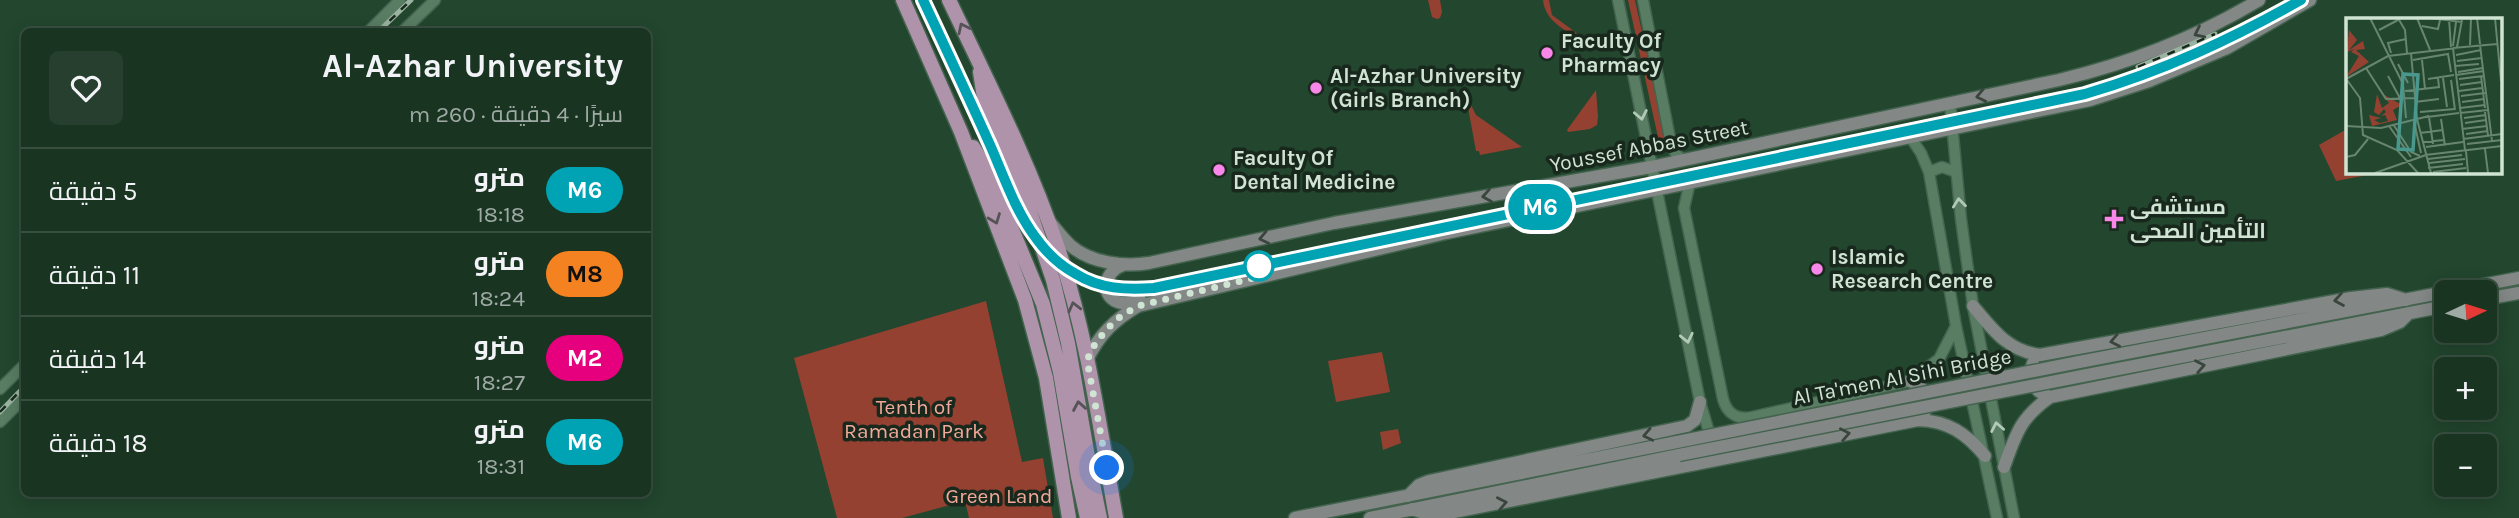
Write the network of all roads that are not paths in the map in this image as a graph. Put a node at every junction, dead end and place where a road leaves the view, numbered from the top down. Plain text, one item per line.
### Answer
1 (400, 0) edge
2 (435, 0) edge
3 (903, 0) edge
4 (949, 0) edge
5 (1618, 0) edge
6 (1643, 0) edge
7 (2259, 0) edge
8 (2310, 0) edge
9 (372, 28) edge
10 (406, 28) edge
11 (981, 65) junction
12 (1950, 103) junction
13 (1953, 129) junction
14 (961, 132) junction
15 (1911, 138) junction
16 (1683, 160) junction
17 (1651, 167) junction
18 (1929, 172) junction
19 (1956, 172) junction
20 (1690, 182) junction
21 (1657, 189) junction
22 (1684, 208) junction
23 (1662, 217) junction
24 (1047, 219) junction
25 (1127, 265) junction
26 (2519, 278) edge
27 (2519, 293) edge
28 (2497, 297) edge
29 (1167, 298) junction
30 (2406, 300) junction
31 (1973, 306) junction
32 (2434, 308) edge
33 (2409, 313) junction
34 (1956, 326) junction
35 (2040, 355) junction
36 (1087, 360) junction
37 (21, 368) edge
38 (1910, 381) junction
39 (0, 389) edge
40 (2050, 397) junction
41 (21, 401) edge
42 (1700, 402) junction
43 (1918, 420) junction
44 (0, 422) edge
45 (1690, 425) junction
46 (1678, 448) junction
47 (1985, 456) junction
48 (1726, 457) junction
49 (1696, 463) junction
50 (2004, 467) junction
51 (1085, 475) junction
52 (1065, 486) junction
53 (1111, 487) junction
54 (1410, 503) junction
55 (1069, 518) edge
56 (1087, 518) edge
57 (1100, 518) edge
58 (1116, 518) edge
59 (1295, 518) edge
60 (1370, 518) edge
61 (1997, 518) edge
62 (2014, 518) edge

1 - 9 street
2 - 10 street
3 - 14 main road
11 -> 4 main road
5 -> 17 street
6 - 16 street
7 -> 12 main road, Youssef Abbas Street
8 - 13 main road, Youssef Abbas Street
11 - 24 main road
51 -> 11 main road
12 - 13 street
12 - 16 main road, Youssef Abbas Street
13 - 15 main road, Youssef Abbas Street
13 - 19 street
14 - 51 main road
14 -> 52 main road
15 - 18 street
15 - 20 main road, Youssef Abbas Street
16 - 17 main road, Youssef Abbas Street
17 - 21 street
17 -> 25 main road, Youssef Abbas Street
18 - 19 street
18 - 34 street
31 -> 19 street
20 - 21 main road, Youssef Abbas Street
20 - 22 street
21 - 23 street
21 - 29 main road, Youssef Abbas Street
22 - 23 street
22 - 38 street
23 -> 42 street
24 - 25 main road, Youssef Abbas Street
36 -> 24 main road
25 - 29 main road
26 - 30 main road, Al Ta'men Al Sihi Bridge
27 - 28 main road
29 - 36 main road, Youssef Abbas Street
30 -> 35 main road
30 - 46 main road, Al Ta'men Al Sihi Bridge, bridge
31 - 35 main road
50 -> 31 street
32 - 33 main road, Al Ta'men Al Sihi Bridge
40 -> 33 main road
33 - 46 main road, Al Ta'men Al Sihi Bridge, bridge
34 - 38 street
34 - 47 street
35 - 40 main road
36 - 53 main road
37 - 39 street
38 - 43 main road
40 - 50 main road
41 - 44 street
42 - 45 main road
42 - 48 street
43 - 47 main road
48 -> 43 main road
45 - 49 main road
45 -> 54 main road
46 - 54 main road, Al Ta'men Al Sihi Bridge
47 - 61 street
48 - 49 main road
54 -> 49 main road
50 - 62 street
51 - 56 main road, bridge
51 - 57 main road, bridge
52 - 53 main road
52 - 55 main road
53 - 58 main road
54 - 59 main road
54 - 60 main road

